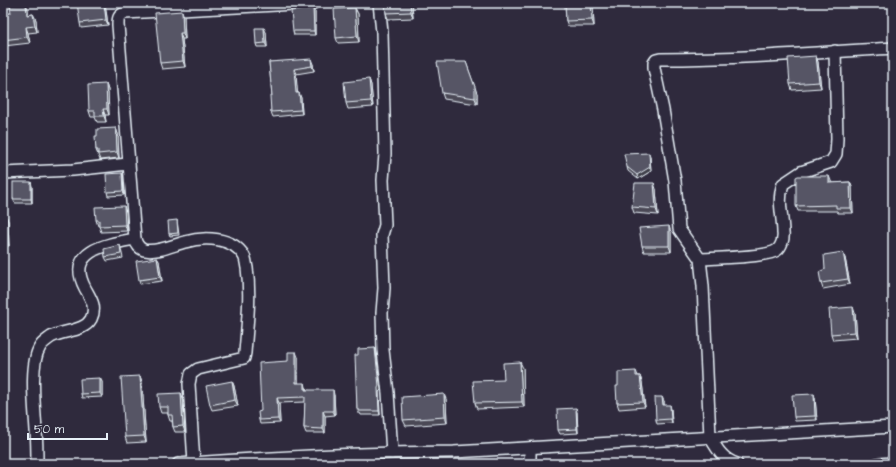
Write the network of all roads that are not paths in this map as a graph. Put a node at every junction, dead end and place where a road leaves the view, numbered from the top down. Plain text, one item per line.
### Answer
1 (313, 3) edge
2 (379, 3) edge
3 (201, 6) edge
4 (893, 48) edge
5 (835, 51) junction
6 (128, 164) junction
7 (3, 173) edge
8 (135, 239) junction
9 (700, 259) junction
10 (893, 427) edge
11 (710, 437) junction
12 (530, 448) junction
13 (392, 453) junction
14 (194, 463) junction
15 (893, 463) edge
16 (37, 464) edge
17 (178, 464) edge
18 (530, 464) edge
19 (737, 464) edge
20 (878, 464) edge

1 - 3 street
2 - 13 street
3 - 6 street
4 - 5 street
5 - 9 street
5 - 9 street
6 - 7 street
6 - 8 street
8 - 14 street
8 - 16 street
9 - 11 street
10 - 11 street
11 - 12 street
11 - 19 street
12 - 13 street
12 - 18 street
13 - 14 street
14 - 17 street
15 - 20 street

